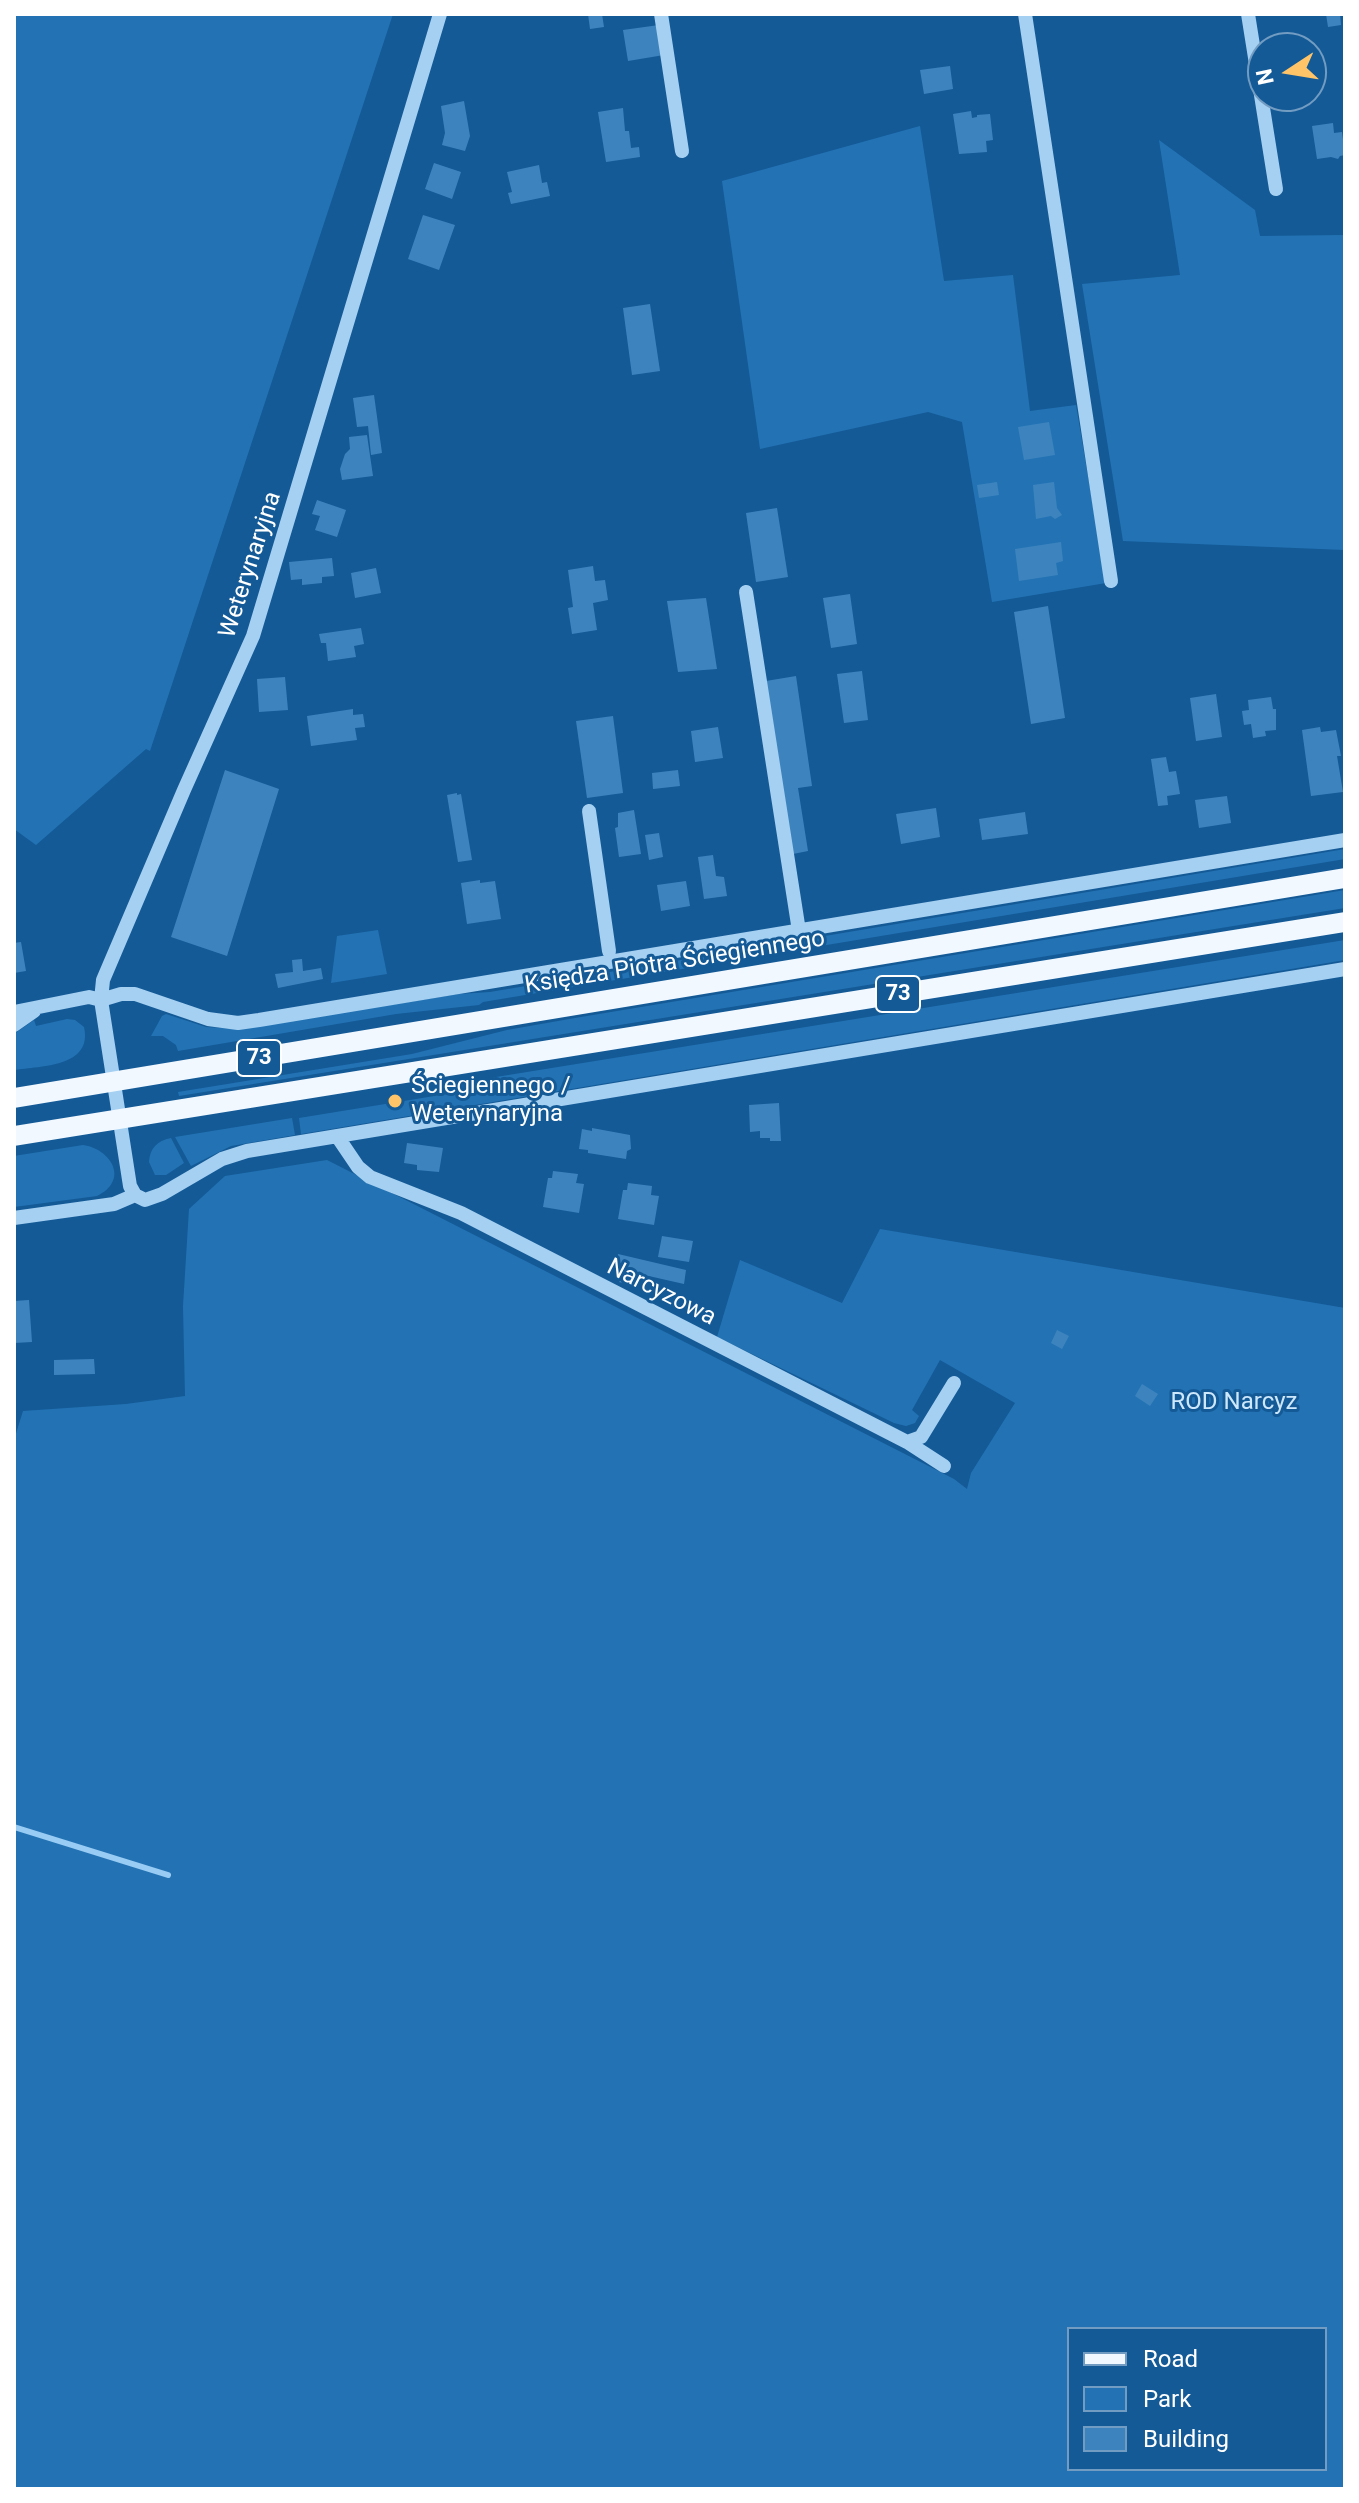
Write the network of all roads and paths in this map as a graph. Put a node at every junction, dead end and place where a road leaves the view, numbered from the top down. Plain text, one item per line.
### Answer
1 (440, 14) edge
2 (661, 14) edge
3 (1025, 14) edge
4 (1248, 14) edge
5 (682, 151) dead end
6 (1276, 189) dead end
7 (1111, 581) dead end
8 (746, 592) dead end
9 (589, 811) dead end
10 (1345, 840) edge
11 (1345, 878) edge
12 (1345, 922) edge
13 (799, 931) junction
14 (609, 951) dead end
15 (1345, 969) edge
16 (101, 1000) junction
17 (41, 1006) junction
18 (14, 1012) edge
19 (14, 1025) edge
20 (113, 1082) junction
21 (14, 1098) edge
22 (120, 1119) junction
23 (14, 1136) edge
24 (337, 1136) junction
25 (135, 1195) junction
26 (14, 1218) edge
27 (954, 1383) dead end
28 (907, 1442) junction
29 (944, 1466) dead end

1 - 16 street, Weterynaryjna
2 - 5 street
3 - 7 street
4 - 6 street
8 - 13 street
9 - 14 street
10 - 13 street
11 - 20 main road, Księdza Piotra Ściegiennego / 73
12 - 22 main road, 73
13 - 16 street
15 - 24 street
16 - 17 street
16 - 20 street, Weterynaryjna
17 - 18 street
17 - 19 street
20 - 21 main road, Księdza Piotra Ściegiennego / 73
20 - 22 street, Weterynaryjna
22 - 23 main road, 73
22 - 25 street, Weterynaryjna
24 - 25 street
24 - 28 street, Narcyzowa
25 - 26 street
27 - 28 street
28 - 29 street, Narcyzowa

